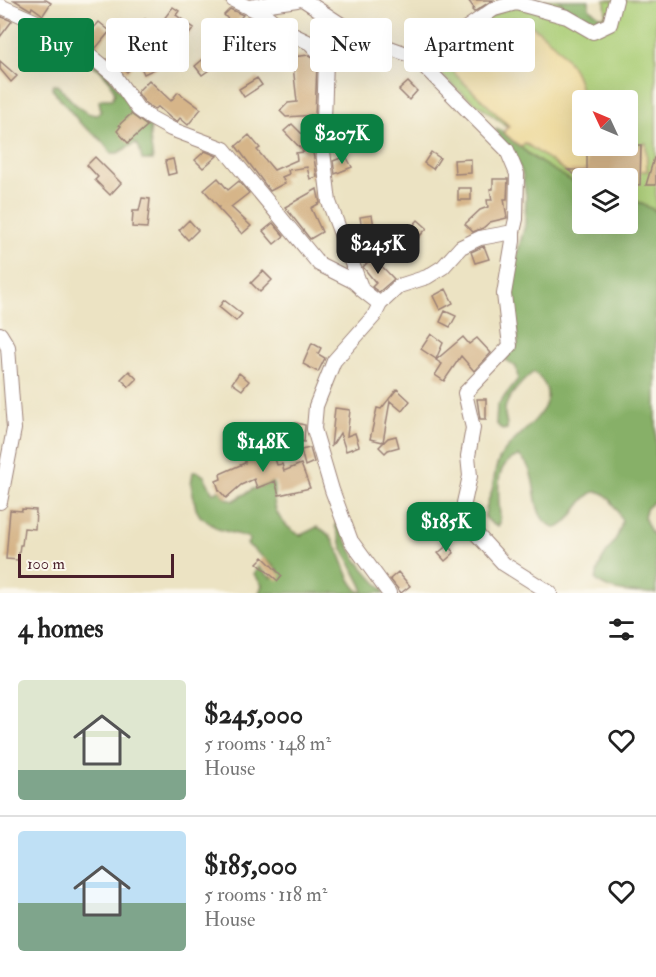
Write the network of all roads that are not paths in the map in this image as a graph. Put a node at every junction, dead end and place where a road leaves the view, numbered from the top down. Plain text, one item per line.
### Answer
1 (233, 0) edge
2 (297, 0) edge
3 (304, 0) edge
4 (616, 0) edge
5 (0, 6) edge
6 (249, 7) junction
7 (481, 18) edge
8 (404, 53) edge
9 (430, 72) edge
10 (513, 232) junction
11 (362, 290) junction
12 (380, 304) junction
13 (0, 334) edge
14 (0, 502) edge
15 (389, 593) edge
16 (550, 593) edge

1 - 6 street
2 - 6 street
3 - 8 street
4 - 7 street
5 - 11 street
6 - 11 street
9 - 10 street
10 - 12 street
10 - 16 street
11 - 12 street
12 - 15 street
13 - 14 street

